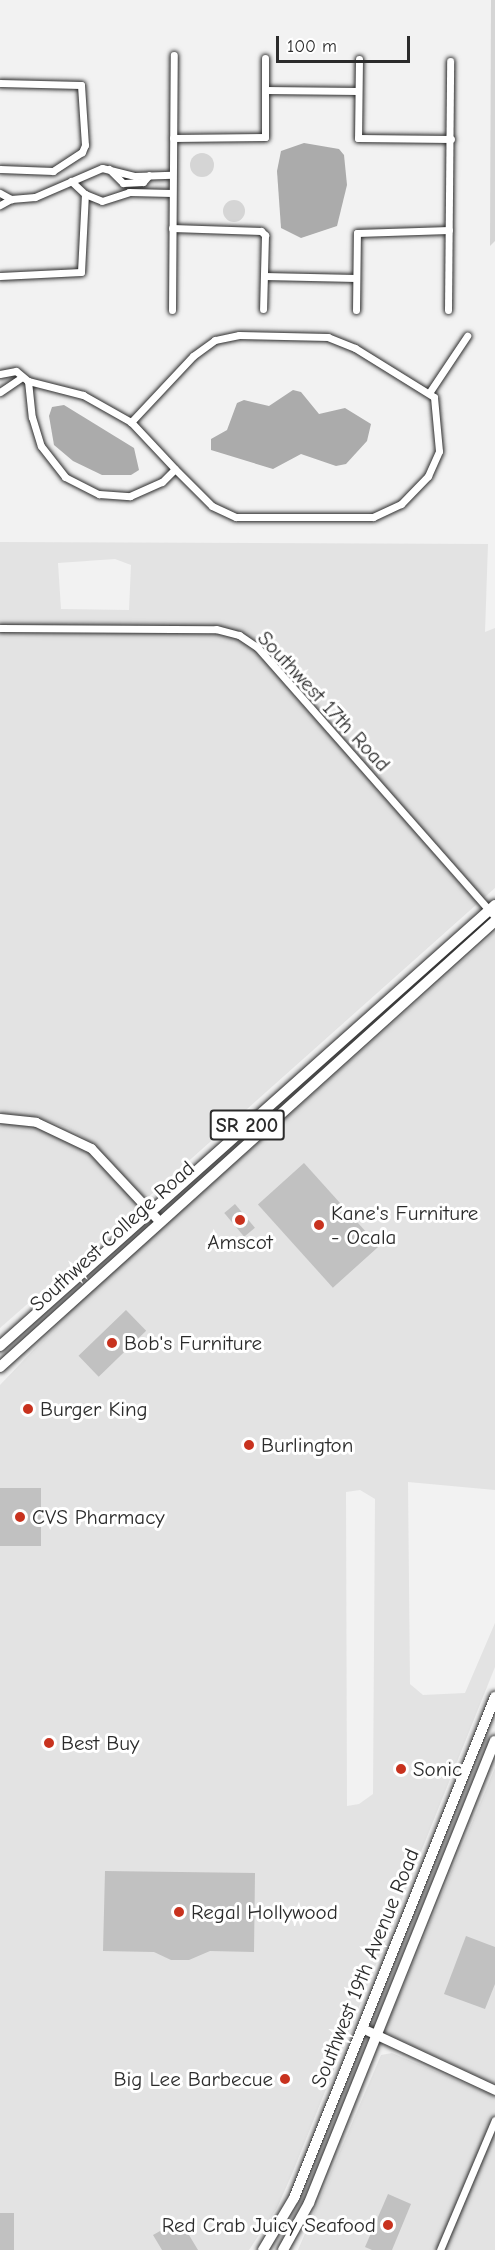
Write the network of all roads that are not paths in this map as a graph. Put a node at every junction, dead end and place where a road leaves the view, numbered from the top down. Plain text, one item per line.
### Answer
1 (174, 55) dead end
2 (265, 58) dead end
3 (359, 59) dead end
4 (450, 61) dead end
5 (0, 83) edge
6 (265, 90) junction
7 (358, 91) junction
8 (173, 138) junction
9 (451, 140) junction
10 (0, 169) edge
11 (109, 169) junction
12 (53, 171) junction
13 (149, 175) junction
14 (172, 175) junction
15 (71, 181) junction
16 (60, 187) junction
17 (0, 193) edge
18 (172, 193) junction
19 (85, 194) junction
20 (11, 199) junction
21 (0, 205) edge
22 (172, 228) junction
23 (449, 230) junction
24 (0, 276) edge
25 (264, 276) junction
26 (356, 278) junction
27 (263, 309) dead end
28 (172, 310) dead end
29 (356, 310) dead end
30 (448, 310) dead end
31 (467, 336) dead end
32 (0, 374) edge
33 (25, 379) junction
34 (1, 390) edge
35 (429, 393) junction
36 (131, 422) junction
37 (175, 469) junction
38 (0, 628) edge
39 (493, 913) edge
40 (0, 1118) edge
41 (150, 1212) junction
42 (159, 1221) junction
43 (0, 1346) edge
44 (0, 1367) edge
45 (495, 1697) edge
46 (478, 1738) junction
47 (495, 1743) edge
48 (362, 2028) junction
49 (378, 2035) junction
50 (495, 2090) edge
51 (495, 2120) edge
52 (298, 2189) junction
53 (262, 2250) edge
54 (270, 2250) edge
55 (283, 2250) edge
56 (440, 2250) edge

1 - 8 street
2 - 6 street
3 - 7 street
4 - 9 street
5 - 12 street
6 - 7 street
6 - 8 street
7 - 9 street
8 - 14 street
9 - 23 street
10 - 12 street
11 - 13 street
11 - 13 street
11 - 15 street
12 - 16 street
13 - 14 street
14 - 18 street
15 - 16 street
15 - 19 street
16 - 20 street
17 - 20 street
18 - 19 street
18 - 22 street
19 - 24 street
20 - 21 street
22 - 25 street
22 - 28 street
23 - 26 street
23 - 30 street
25 - 26 street
25 - 27 street
26 - 29 street
31 - 35 street
32 - 33 street
33 - 34 street
33 - 36 street
33 - 37 street
35 - 36 street
35 - 37 street
36 - 37 street
38 - 39 street, Southwest 17th Road
39 - 41 main road, Southwest College Road / SR 200
39 - 42 main road, Southwest College Road / SR 200
40 - 41 street
41 - 42 street
41 - 43 main road, Southwest College Road / SR 200
42 - 44 main road, Southwest College Road / SR 200
45 - 46 main road, Southwest 19th Avenue Road
46 - 47 street
46 - 48 main road, Southwest 19th Avenue Road
47 - 49 main road, Southwest 19th Avenue Road
48 - 49 street
48 - 52 main road, Southwest 19th Avenue Road
49 - 50 street
49 - 55 main road, Southwest 19th Avenue Road
51 - 56 street
52 - 53 main road, Southwest 19th Avenue Road
52 - 54 main road

